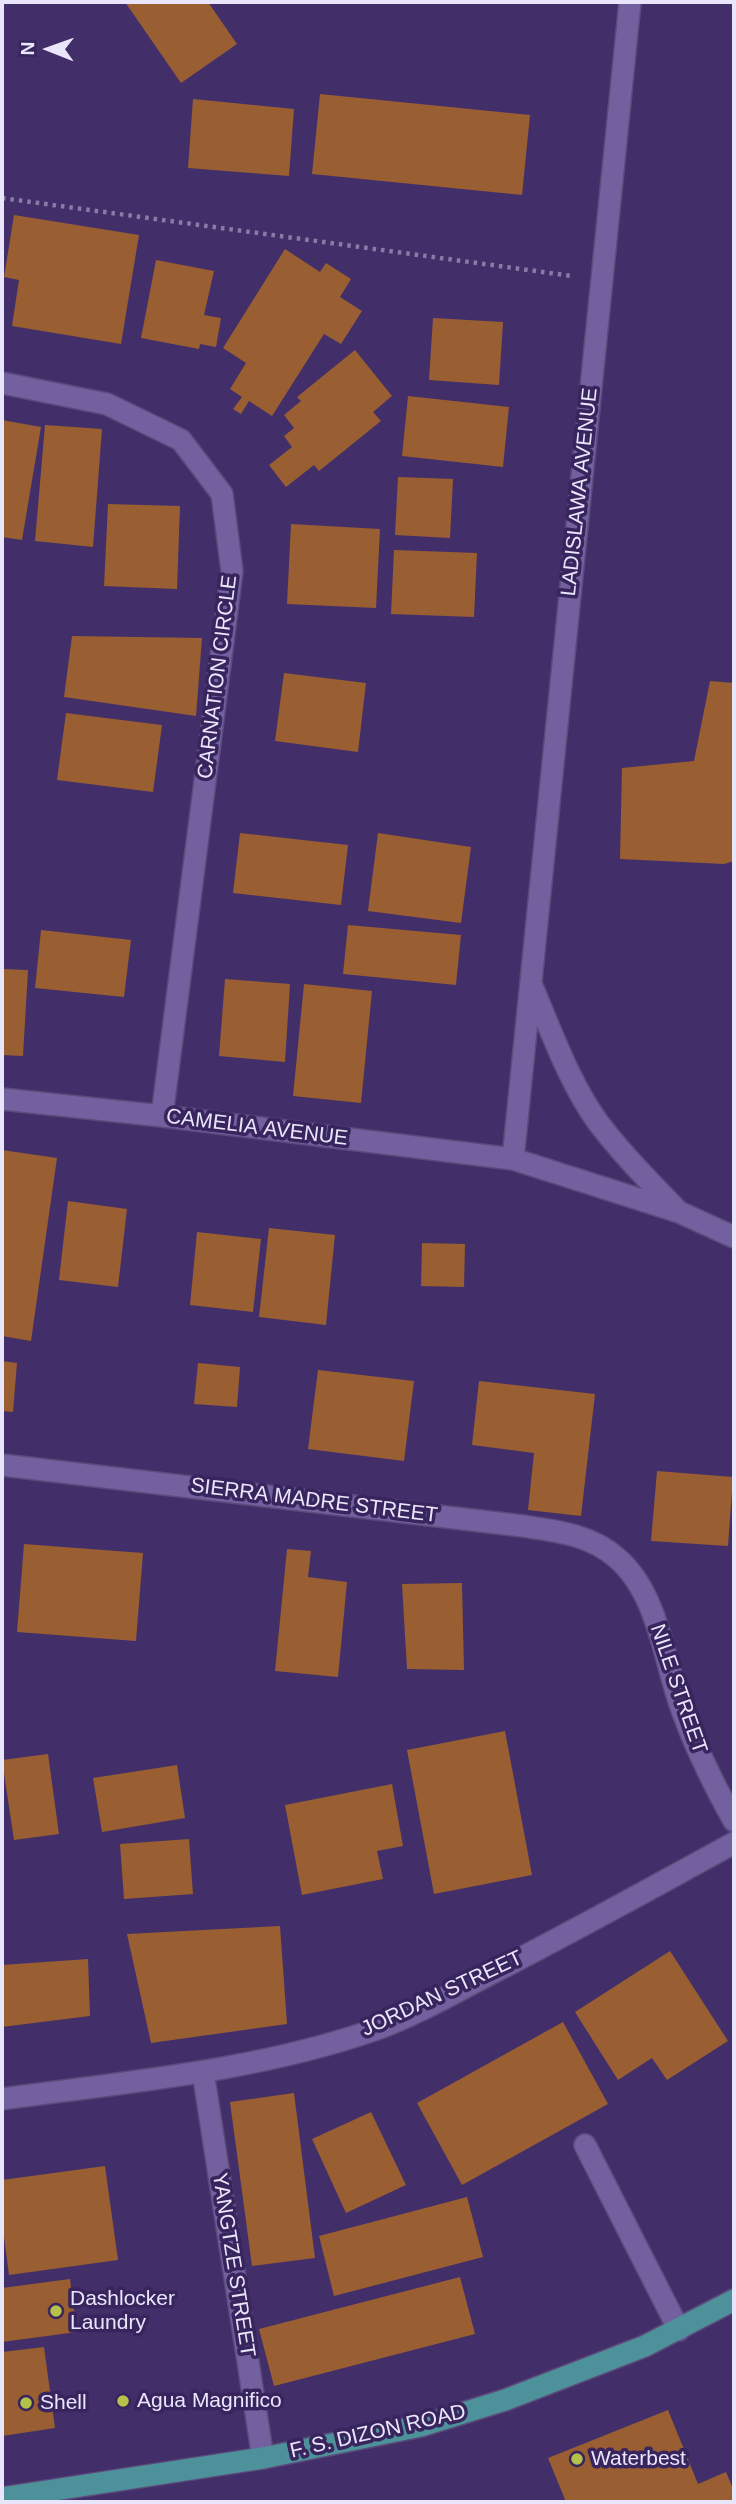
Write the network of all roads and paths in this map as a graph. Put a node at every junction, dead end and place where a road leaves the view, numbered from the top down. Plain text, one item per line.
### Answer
1 (630, 2) edge
2 (2, 198) edge
3 (601, 280) junction
4 (2, 383) edge
5 (530, 982) junction
6 (2, 1099) edge
7 (162, 1116) junction
8 (513, 1159) junction
9 (679, 1212) junction
10 (734, 1237) edge
11 (2, 1465) edge
12 (619, 1559) joint
13 (734, 1821) edge
14 (734, 1843) edge
15 (203, 2072) junction
16 (2, 2099) edge
17 (585, 2146) dead end
18 (734, 2300) edge
19 (679, 2330) junction
20 (263, 2458) junction
21 (2, 2498) edge

1 - 3 street, LADISLAWA AVENUE
2 - 3 path
3 - 5 street, LADISLAWA AVENUE
4 - 7 street, CARNATION CIRCLE
5 - 8 street, LADISLAWA AVENUE
5 - 9 street, LADISLAWA AVENUE
6 - 7 street, CAMELIA AVENUE
7 - 8 street, CAMELIA AVENUE
8 - 9 street, LADISLAWA AVENUE
9 - 10 street, LADISLAWA AVENUE
11 - 12 street, SIERRA MADRE STREET
12 - 13 street, NILE STREET
14 - 15 street, JORDAN STREET
15 - 16 street, JORDAN STREET
15 - 20 street, YANGTZE STREET
17 - 19 street
18 - 19 main road, F. S. DIZON ROAD
19 - 20 main road, F. S. DIZON ROAD
20 - 21 main road, F. S. DIZON ROAD

